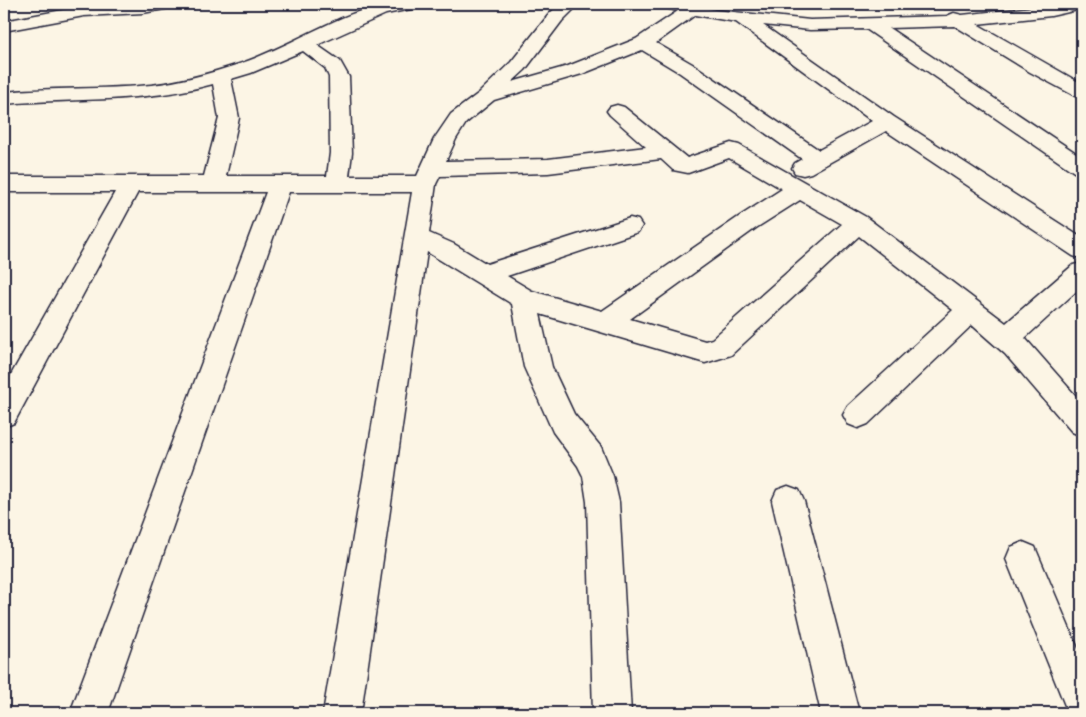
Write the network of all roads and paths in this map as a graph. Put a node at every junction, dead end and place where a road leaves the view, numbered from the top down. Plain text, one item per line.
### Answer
1 (164, 4) edge
2 (410, 4) edge
3 (570, 4) edge
4 (672, 4) edge
5 (935, 4) edge
6 (1082, 4) edge
7 (1044, 8) edge
8 (691, 10) junction
9 (741, 18) junction
10 (958, 21) junction
11 (1074, 23) dead end
12 (871, 24) junction
13 (4, 26) edge
14 (303, 43) junction
15 (643, 43) junction
16 (221, 76) junction
17 (1082, 92) edge
18 (486, 96) junction
19 (4, 98) edge
20 (617, 111) dead end
21 (887, 122) junction
22 (663, 152) junction
23 (818, 160) junction
24 (1082, 167) edge
25 (428, 177) junction
26 (4, 184) edge
27 (47, 184) junction
28 (130, 184) junction
29 (790, 184) junction
30 (213, 185) junction
31 (280, 185) junction
32 (337, 185) junction
33 (4, 198) edge
34 (858, 224) junction
35 (630, 226) dead end
36 (416, 238) junction
37 (1082, 250) edge
38 (1082, 272) edge
39 (484, 274) junction
40 (524, 299) junction
41 (971, 308) junction
42 (605, 323) junction
43 (1006, 339) junction
44 (4, 414) edge
45 (858, 415) dead end
46 (1082, 423) edge
47 (788, 501) dead end
48 (1023, 559) dead end
49 (1082, 701) edge
50 (88, 713) edge
51 (342, 713) edge
52 (612, 713) edge
53 (840, 713) edge

1 - 13 street
2 - 14 street
3 - 18 street
4 - 8 street
5 - 10 street
6 - 7 street
7 - 10 street
7 - 11 street
8 - 9 street
8 - 15 street
9 - 12 street
9 - 21 street
10 - 12 street
10 - 17 street
12 - 24 street
14 - 16 street
14 - 32 street
15 - 18 street
15 - 23 street
16 - 19 street
16 - 30 street
18 - 25 street
20 - 22 street
21 - 23 street
21 - 37 street
22 - 25 street
22 - 29 street
23 - 29 street
25 - 32 street
25 - 36 street
26 - 27 street
27 - 28 street
27 - 33 street
28 - 30 street
28 - 44 street
29 - 34 street
29 - 42 street
30 - 31 street
31 - 32 street
31 - 50 street
34 - 41 street
34 - 42 street
35 - 39 street
36 - 39 street
36 - 51 street
38 - 43 street
39 - 40 street
40 - 42 street
40 - 52 street
41 - 43 street
41 - 45 street
43 - 46 street
47 - 53 street
48 - 49 street

